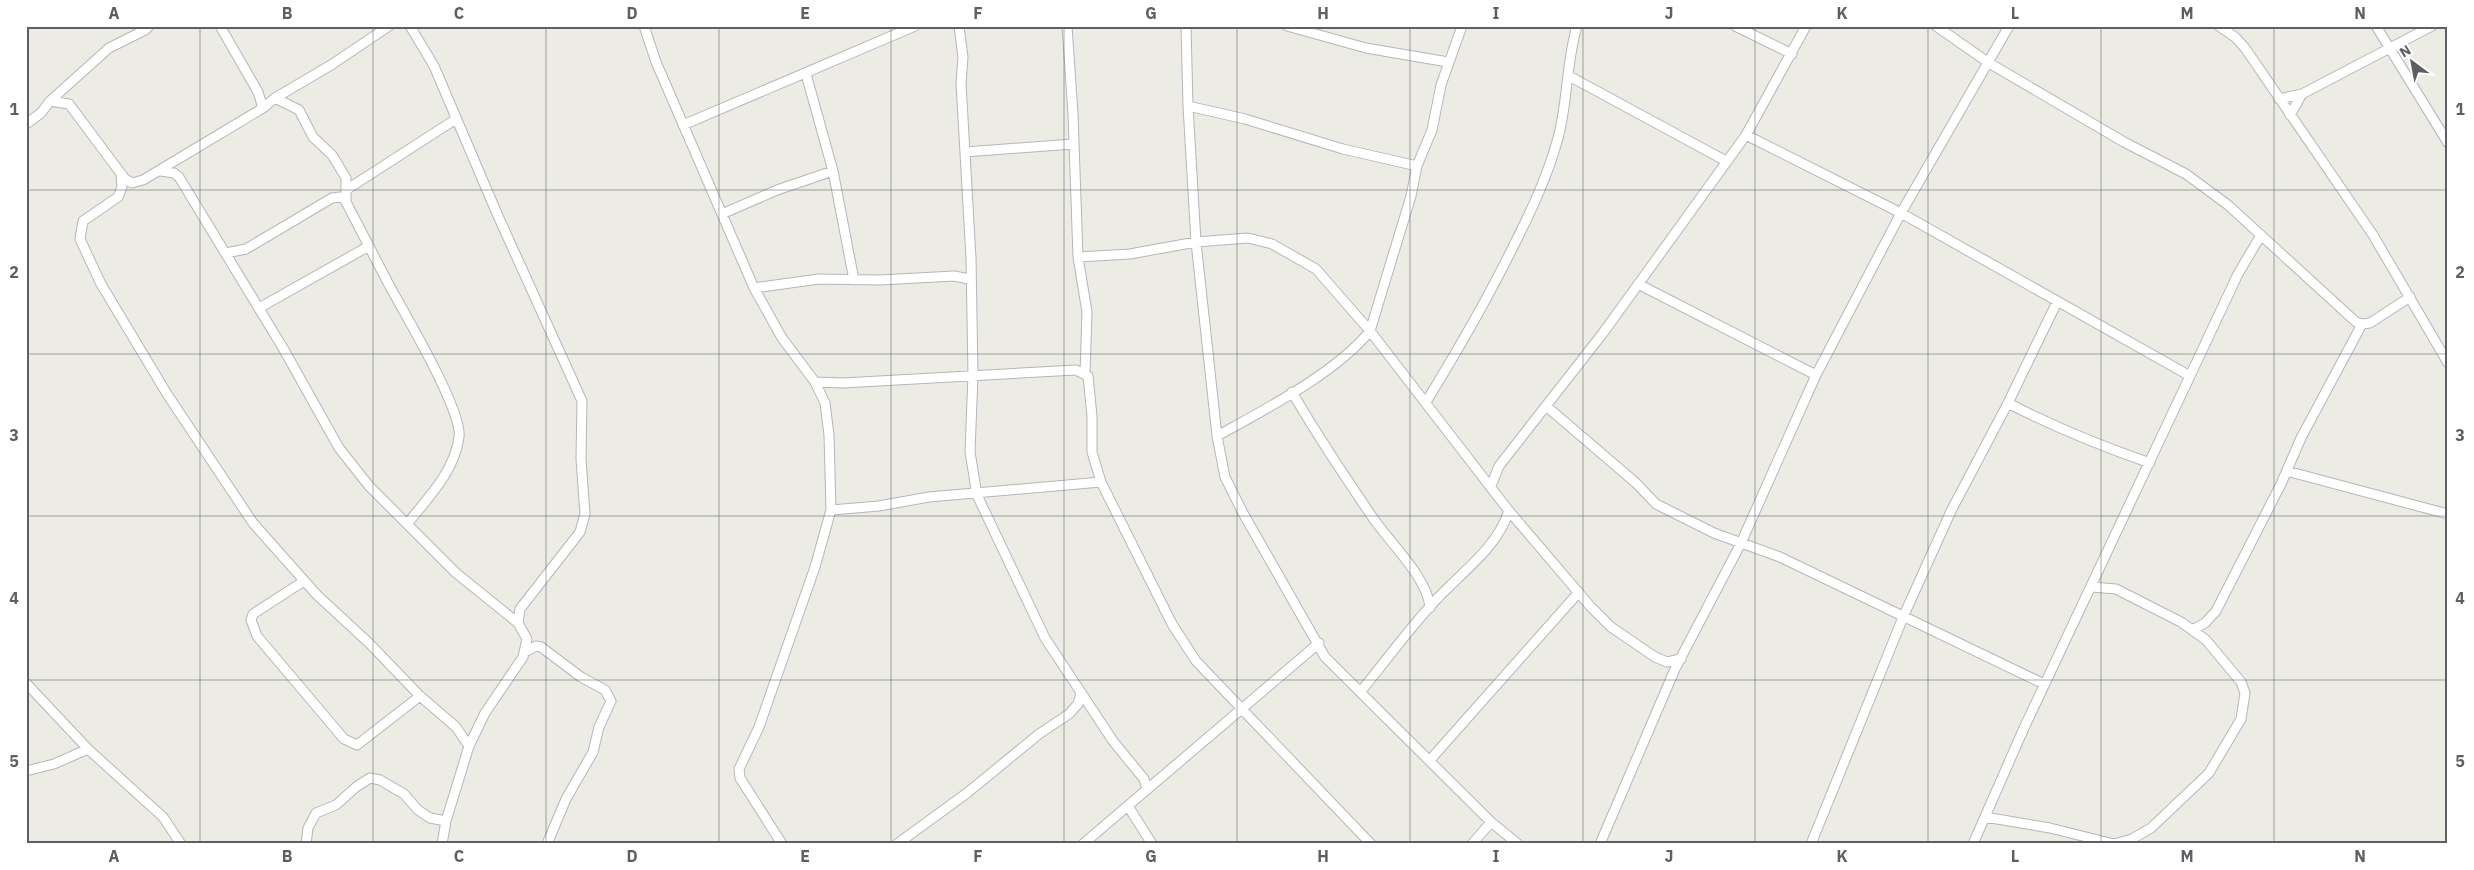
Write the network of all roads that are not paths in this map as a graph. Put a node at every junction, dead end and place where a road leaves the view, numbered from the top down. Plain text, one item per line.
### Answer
1 (149, 26) edge
2 (220, 26) edge
3 (389, 26) edge
4 (410, 26) edge
5 (644, 26) edge
6 (915, 26) edge
7 (959, 26) edge
8 (1067, 26) edge
9 (1186, 26) edge
10 (1287, 26) edge
11 (1462, 26) edge
12 (1577, 26) edge
13 (1735, 26) edge
14 (1806, 26) edge
15 (1936, 26) edge
16 (2009, 26) edge
17 (2219, 26) edge
18 (2376, 26) edge
19 (2432, 26) edge
20 (2390, 50) junction
21 (1792, 54) junction
22 (1448, 62) junction
23 (1990, 63) junction
24 (806, 74) junction
25 (1569, 76) junction
26 (2302, 94) junction
27 (274, 98) junction
28 (2279, 99) junction
29 (50, 101) junction
30 (1188, 106) junction
31 (263, 108) junction
32 (2290, 115) junction
33 (456, 119) junction
34 (26, 124) edge
35 (683, 125) junction
36 (1746, 135) junction
37 (2448, 143) edge
38 (1073, 144) junction
39 (965, 152) junction
40 (1726, 160) junction
41 (1417, 166) junction
42 (161, 171) junction
43 (833, 171) junction
44 (121, 174) junction
45 (346, 190) junction
46 (346, 200) junction
47 (1900, 213) junction
48 (722, 214) junction
49 (2260, 234) junction
50 (1196, 242) junction
51 (369, 246) junction
52 (226, 253) junction
53 (1078, 257) junction
54 (969, 279) junction
55 (854, 280) junction
56 (1638, 284) junction
57 (754, 288) junction
58 (2410, 297) junction
59 (2057, 302) junction
60 (259, 308) junction
61 (2362, 324) junction
62 (1370, 331) junction
63 (2448, 363) edge
64 (1084, 374) junction
65 (972, 375) junction
66 (1816, 375) junction
67 (2190, 376) junction
68 (814, 382) junction
69 (1292, 392) junction
70 (1426, 402) junction
71 (2008, 403) junction
72 (1546, 406) junction
73 (1217, 436) junction
74 (2150, 463) junction
75 (2287, 471) junction
76 (1101, 482) junction
77 (1491, 486) junction
78 (977, 495) junction
79 (831, 510) junction
80 (1509, 512) junction
81 (2448, 514) edge
82 (407, 524) junction
83 (1741, 543) junction
84 (304, 581) junction
85 (2092, 587) junction
86 (1578, 592) junction
87 (1430, 608) junction
88 (1904, 615) junction
89 (518, 623) junction
90 (2192, 630) junction
91 (1319, 643) junction
92 (525, 652) junction
93 (1681, 658) junction
94 (26, 683) edge
95 (2044, 684) junction
96 (1361, 691) junction
97 (1080, 693) junction
98 (420, 696) junction
99 (1241, 708) junction
100 (469, 746) junction
101 (88, 749) junction
102 (1430, 760) junction
103 (26, 770) edge
104 (1147, 789) junction
105 (1128, 806) junction
106 (1985, 817) junction
107 (446, 820) junction
108 (1491, 822) junction
109 (181, 844) edge
110 (306, 844) edge
111 (442, 844) edge
112 (546, 844) edge
113 (782, 844) edge
114 (897, 844) edge
115 (1082, 844) edge
116 (1152, 844) edge
117 (1371, 844) edge
118 (1472, 844) edge
119 (1518, 844) edge
120 (1600, 844) edge
121 (1811, 844) edge
122 (1973, 844) edge

1 - 29 street
2 - 31 street
3 - 27 street
4 - 33 street
5 - 35 street
6 - 24 street
7 - 39 street
8 - 38 street
9 - 30 street
10 - 22 street
11 - 22 street
12 - 25 street
13 - 21 street
14 - 21 street
15 - 23 street
16 - 23 street
17 - 28 street
18 - 20 street
19 - 20 street
20 - 26 street
20 - 37 street
21 - 36 street
22 - 41 street
23 - 47 street
23 - 49 street
24 - 35 street
24 - 43 street
25 - 40 street
25 - 70 street
26 - 28 street
26 - 32 street
27 - 31 street
27 - 45 street
28 - 32 street
29 - 34 street
29 - 44 street
30 - 41 street
30 - 50 street
31 - 42 street
32 - 58 street
33 - 45 street
33 - 89 street
35 - 48 street
36 - 40 street
36 - 47 street
38 - 39 street
38 - 53 street
39 - 54 street
40 - 56 street
41 - 62 street
42 - 44 street
42 - 52 street
43 - 48 street
43 - 55 street
44 - 84 street
45 - 46 street
46 - 51 street
46 - 52 street
47 - 59 street
47 - 66 street
48 - 57 street
49 - 61 street
49 - 67 street
50 - 53 street
50 - 62 street
50 - 73 street
51 - 60 street
51 - 82 street
52 - 60 street
53 - 64 street
54 - 55 street
54 - 65 street
55 - 57 street
56 - 66 street
56 - 72 street
57 - 68 street
58 - 61 street
58 - 63 street
59 - 67 street
59 - 71 street
60 - 82 street
61 - 75 street
62 - 69 street
62 - 70 street
64 - 65 street
64 - 76 street
65 - 68 street
65 - 78 street
66 - 83 street
67 - 74 street
68 - 79 street
69 - 73 street
69 - 87 street
70 - 77 street
71 - 74 street
71 - 88 street
72 - 77 street
72 - 83 street
73 - 91 street
74 - 85 street
75 - 81 street
75 - 90 street
76 - 78 street
76 - 99 street
77 - 80 street
78 - 79 street
78 - 97 street
79 - 113 street
80 - 86 street
80 - 87 street
82 - 89 street
83 - 88 street
83 - 93 street
84 - 98 street
84 - 98 street
85 - 90 street
85 - 95 street
86 - 93 street
86 - 102 street
87 - 96 street
88 - 95 street
88 - 121 street
89 - 92 street
90 - 106 street
91 - 96 street
91 - 99 street
92 - 100 street
92 - 112 street
93 - 120 street
94 - 101 street
95 - 106 street
96 - 102 street
97 - 104 street
97 - 114 street
98 - 100 street
99 - 104 street
99 - 117 street
100 - 107 street
101 - 103 street
101 - 109 street
102 - 108 street
104 - 105 street
105 - 115 street
105 - 116 street
106 - 122 street
107 - 110 street
107 - 111 street
108 - 118 street
108 - 119 street

